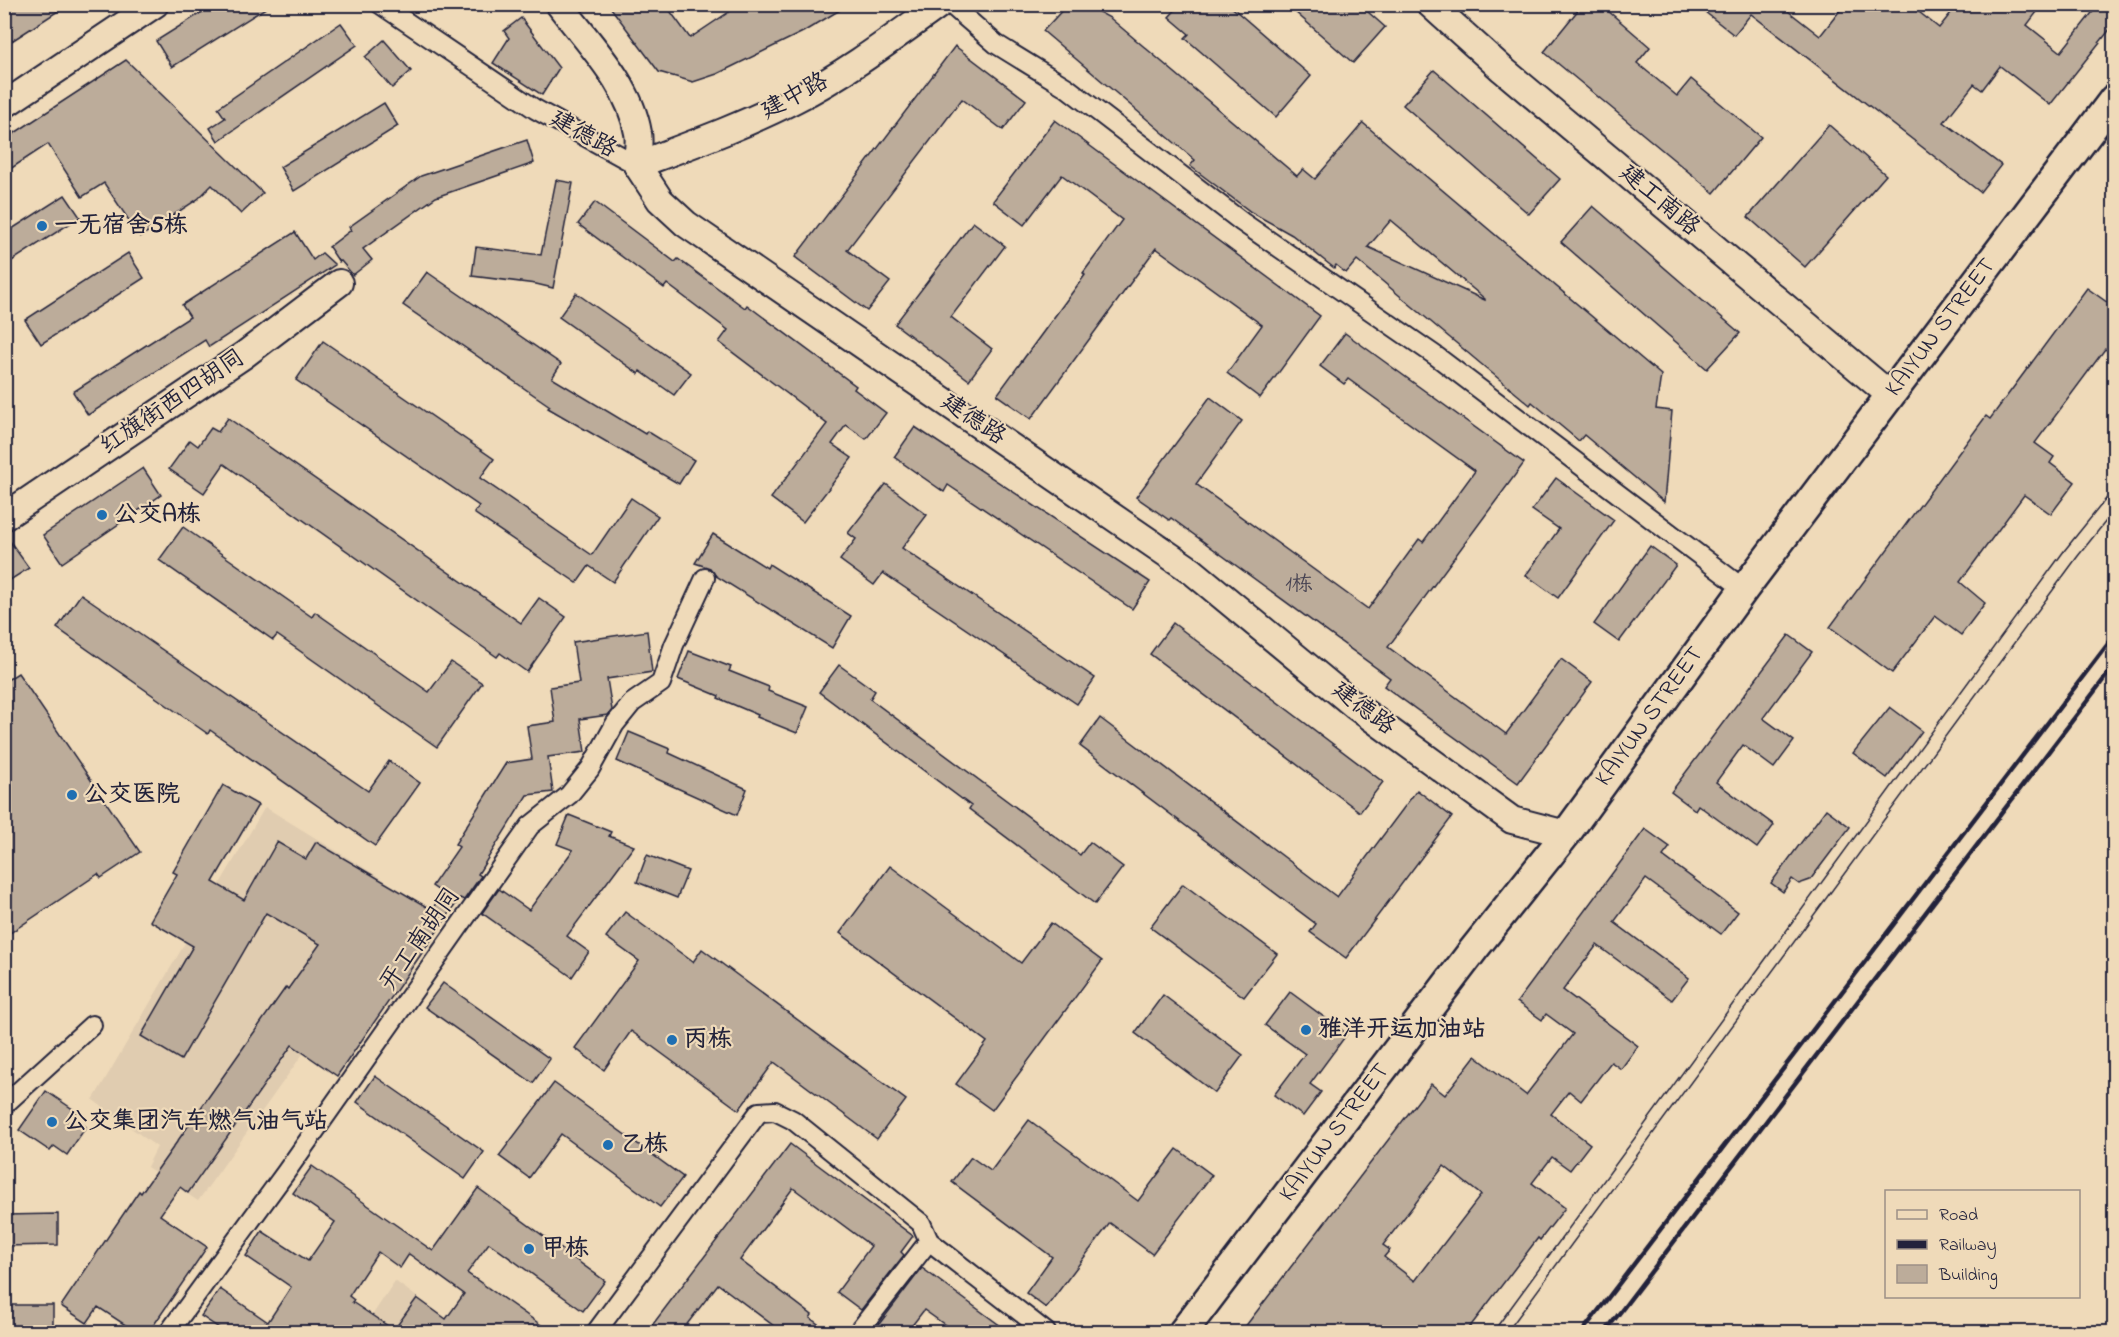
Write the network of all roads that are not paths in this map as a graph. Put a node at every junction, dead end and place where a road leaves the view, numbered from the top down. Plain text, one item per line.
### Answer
1 (155, 4) edge
2 (380, 4) edge
3 (559, 4) edge
4 (940, 4) edge
5 (950, 4) edge
6 (1430, 4) edge
7 (2115, 99) edge
8 (4, 105) edge
9 (637, 165) junction
10 (339, 283) dead end
11 (1890, 395) junction
12 (4, 518) edge
13 (705, 578) dead end
14 (1744, 589) junction
15 (1566, 834) junction
16 (92, 1024) dead end
17 (4, 1105) edge
18 (929, 1241) junction
19 (169, 1332) edge
20 (596, 1332) edge
21 (858, 1332) edge
22 (1046, 1332) edge
23 (1183, 1332) edge

1 - 8 street
2 - 9 street, 建德路
3 - 9 street
4 - 9 street, 建中路
5 - 14 street
6 - 11 street, 建工南路
7 - 11 main road, KAIYUN STREET
9 - 15 street, 建德路
10 - 12 street, 红旗街西四胡同
11 - 14 main road, KAIYUN STREET
13 - 19 street, 开工南胡同
14 - 15 main road, KAIYUN STREET
15 - 23 main road, KAIYUN STREET
16 - 17 street
18 - 20 street
18 - 21 street
18 - 22 street

